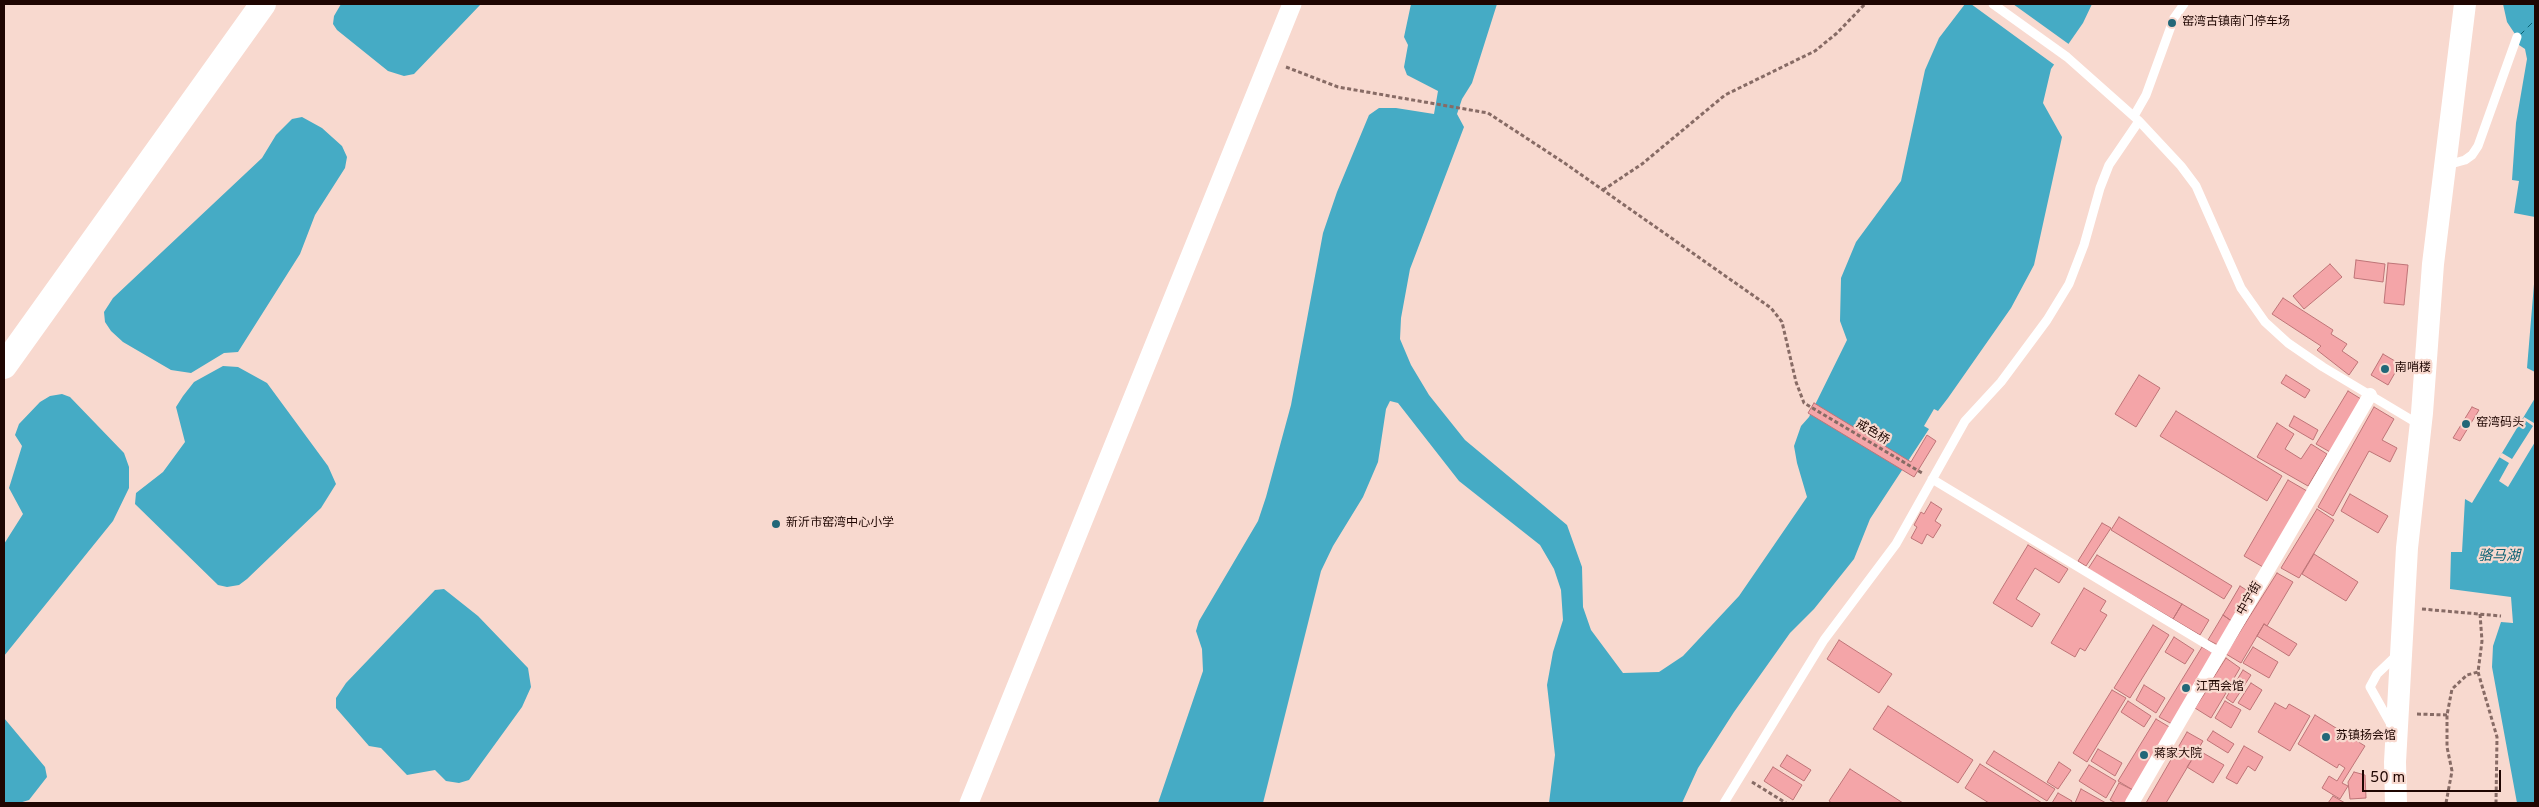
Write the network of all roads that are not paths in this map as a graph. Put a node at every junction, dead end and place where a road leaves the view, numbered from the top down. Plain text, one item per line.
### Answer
1 (263, 4) edge
2 (1292, 4) edge
3 (1992, 4) edge
4 (2184, 4) edge
5 (2465, 4) edge
6 (2517, 37) dead end
7 (2137, 119) junction
8 (2444, 166) junction
9 (4, 366) edge
10 (2370, 395) junction
11 (2420, 425) junction
12 (1932, 479) junction
13 (2219, 652) junction
14 (969, 803) edge
15 (1724, 803) edge
16 (2132, 803) edge
17 (2396, 803) edge

1 - 9 main road
2 - 14 street
3 - 7 lane
4 - 7 lane
5 - 8 street
6 - 8 lane
7 - 10 lane
7 - 12 lane
8 - 11 street
10 - 11 lane
10 - 13 street, 中宁街
11 - 17 street
12 - 13 lane
12 - 15 lane
13 - 16 street, 中宁街

